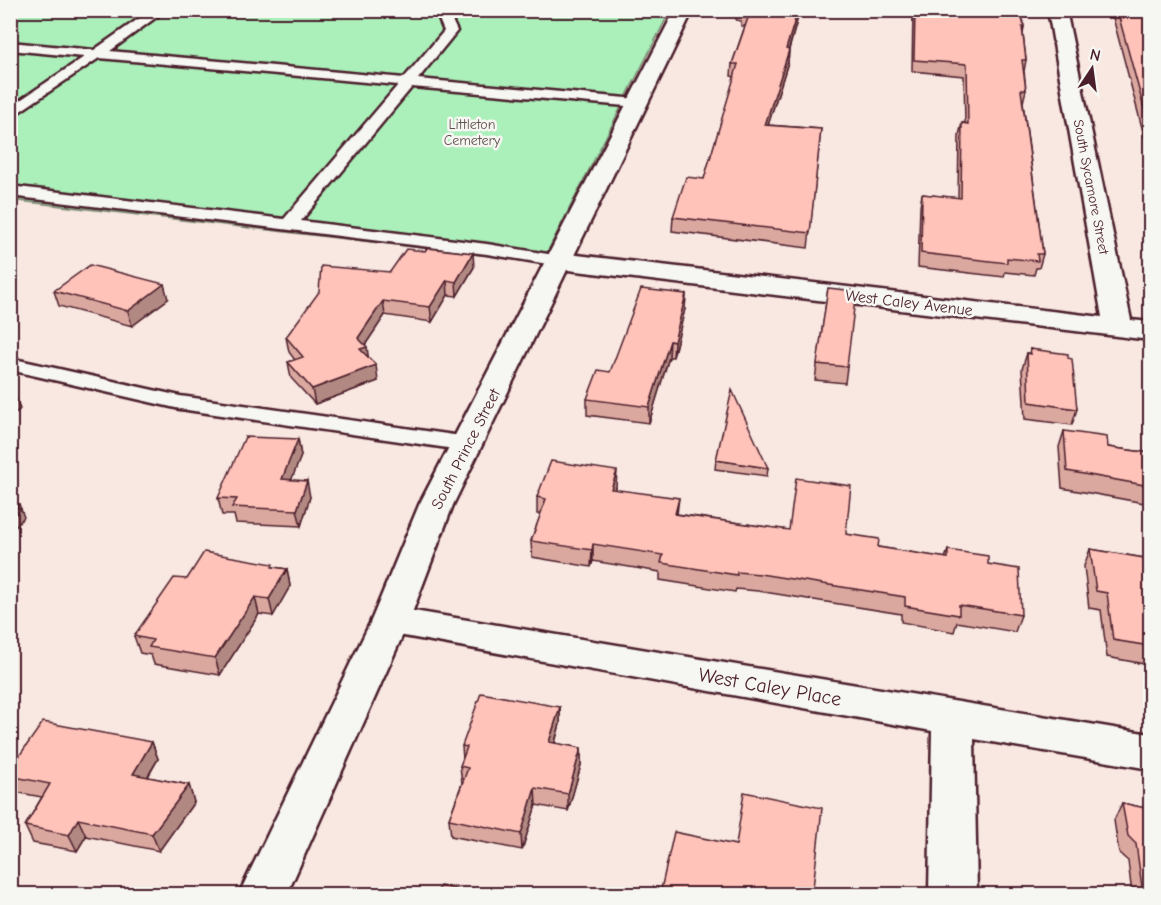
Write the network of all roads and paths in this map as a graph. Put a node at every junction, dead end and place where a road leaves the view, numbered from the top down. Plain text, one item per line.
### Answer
1 (160, 10) edge
2 (441, 10) edge
3 (684, 10) edge
4 (1057, 10) edge
5 (10, 46) edge
6 (97, 54) junction
7 (407, 84) junction
8 (637, 103) junction
9 (10, 114) edge
10 (10, 191) edge
11 (289, 224) junction
12 (560, 261) junction
13 (1118, 328) junction
14 (1150, 331) edge
15 (10, 364) edge
16 (468, 444) junction
17 (390, 621) junction
18 (953, 719) junction
19 (1150, 752) edge
20 (263, 894) edge
21 (953, 894) edge

1 - 6 lane
2 - 7 lane
3 - 8 street, South Prince Street
4 - 13 street, South Sycamore Street
5 - 6 lane
6 - 7 lane
6 - 9 lane
7 - 8 lane
7 - 11 lane
8 - 12 street, South Prince Street
10 - 11 lane
11 - 12 lane
12 - 13 street, West Caley Avenue
12 - 16 street, South Prince Street
13 - 14 street, West Caley Avenue
15 - 16 lane
16 - 17 street, South Prince Street
17 - 18 street, West Caley Place
17 - 20 street, South Prince Street
18 - 19 street, West Caley Place
18 - 21 street

